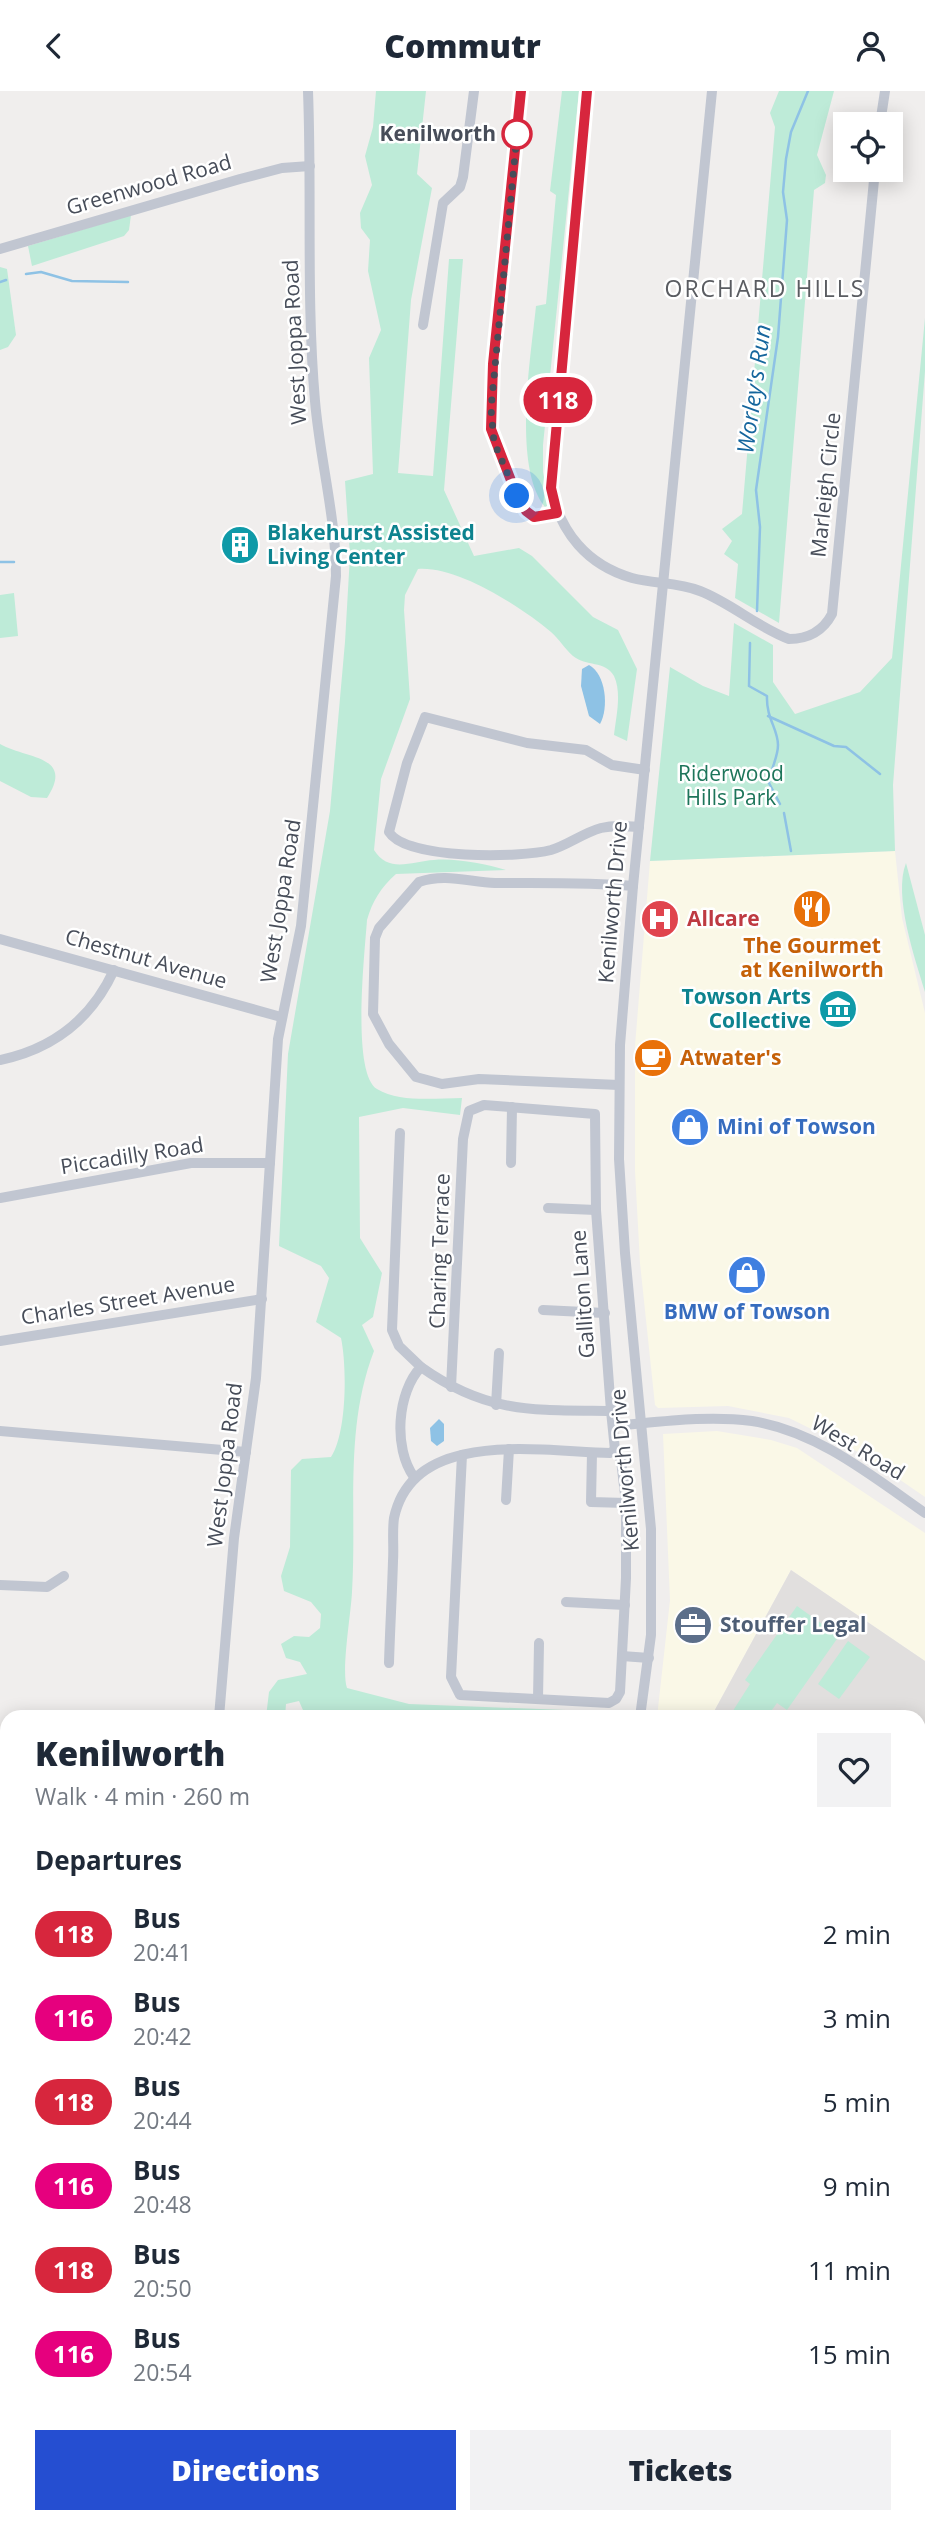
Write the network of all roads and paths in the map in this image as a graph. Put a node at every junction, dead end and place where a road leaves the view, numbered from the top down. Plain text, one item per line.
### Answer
1 (308, 91) edge
2 (474, 91) edge
3 (521, 91) edge
4 (587, 91) edge
5 (712, 91) edge
6 (885, 91) edge
7 (882, 112) edge
8 (310, 166) junction
9 (874, 182) edge
10 (0, 249) edge
11 (423, 325) dead end
12 (557, 513) junction
13 (664, 582) junction
14 (645, 770) junction
15 (639, 827) junction
16 (633, 886) junction
17 (0, 939) edge
18 (114, 970) junction
19 (281, 1017) junction
20 (0, 1060) edge
21 (619, 1084) junction
22 (512, 1107) junction
23 (400, 1133) dead end
24 (596, 1159) junction
25 (619, 1159) junction
26 (270, 1163) junction
27 (511, 1163) dead end
28 (0, 1198) edge
29 (548, 1208) dead end
30 (596, 1210) junction
31 (262, 1299) junction
32 (543, 1310) dead end
33 (604, 1313) junction
34 (0, 1341) edge
35 (499, 1353) dead end
36 (421, 1367) junction
37 (451, 1387) junction
38 (496, 1405) junction
39 (611, 1411) junction
40 (642, 1423) junction
41 (614, 1426) junction
42 (0, 1431) edge
43 (509, 1449) junction
44 (615, 1450) junction
45 (246, 1452) junction
46 (592, 1453) junction
47 (462, 1455) junction
48 (414, 1477) junction
49 (506, 1500) dead end
50 (626, 1503) junction
51 (925, 1513) edge
52 (64, 1576) dead end
53 (0, 1585) edge
54 (566, 1602) dead end
55 (625, 1605) junction
56 (539, 1643) dead end
57 (622, 1656) junction
58 (649, 1658) junction
59 (389, 1664) dead end
60 (538, 1699) junction
61 (220, 1710) edge
62 (641, 1710) edge

1 - 8 street, West Joppa Road
2 - 11 street
3 - 12 street
4 - 12 street
5 - 13 street, Kenilworth Drive
6 - 7 street
8 - 10 street, Greenwood Road
8 - 19 street, West Joppa Road
9 - 13 street, Marleigh Circle
12 - 13 street, Marleigh Circle
13 - 14 street, Kenilworth Drive
14 - 15 street, Kenilworth Drive
14 - 15 street
15 - 16 street, Kenilworth Drive
16 - 21 street, Kenilworth Drive
16 - 21 street
17 - 18 street, Chestnut Avenue
18 - 19 street, Chestnut Avenue
18 - 20 street
19 - 26 street, West Joppa Road
21 - 25 street, Kenilworth Drive
22 - 24 street, Galliton Lane
22 - 27 street
22 - 37 street, Charing Terrace
23 - 36 street
24 - 25 street
24 - 30 street, Galliton Lane
25 - 40 street, Kenilworth Drive
26 - 28 street, Piccadilly Road
26 - 31 street, West Joppa Road
29 - 30 street
30 - 33 street, Galliton Lane
31 - 34 street, Charles Street Avenue
31 - 45 street, West Joppa Road
32 - 33 street
33 - 39 street, Galliton Lane
35 - 38 street
36 - 37 street
36 - 48 street
37 - 38 street
38 - 39 street
39 - 41 street, Galliton Lane
40 - 41 street
40 - 51 street, West Road
40 - 58 street, Kenilworth Drive
41 - 44 street, Galliton Lane
42 - 45 street
43 - 46 street
43 - 47 street
43 - 49 street
44 - 46 street
44 - 50 street, Galliton Lane
45 - 61 street, West Joppa Road
46 - 50 street
47 - 48 street
47 - 60 street
48 - 59 street
50 - 55 street, Galliton Lane
52 - 53 street
54 - 55 street
55 - 57 street, Galliton Lane
56 - 60 street
57 - 58 street
57 - 60 street, Galliton Lane
58 - 62 street, Kenilworth Drive

